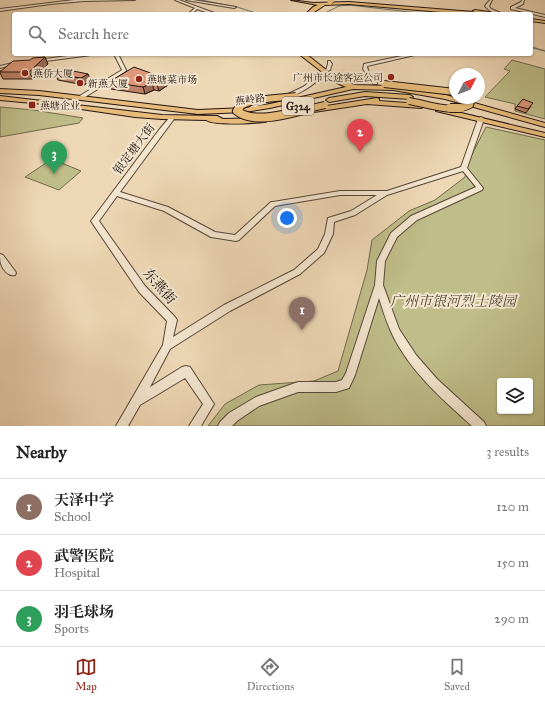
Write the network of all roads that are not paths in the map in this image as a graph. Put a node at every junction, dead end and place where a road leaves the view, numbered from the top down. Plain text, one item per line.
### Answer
1 (134, 0) edge
2 (170, 0) edge
3 (176, 0) edge
4 (187, 0) edge
5 (293, 0) edge
6 (349, 0) edge
7 (366, 0) edge
8 (491, 0) edge
9 (523, 0) edge
10 (66, 1) edge
11 (330, 2) edge
12 (304, 3) edge
13 (318, 5) junction
14 (418, 6) junction
15 (234, 7) dead end
16 (197, 8) junction
17 (0, 10) edge
18 (192, 12) edge
19 (210, 12) edge
20 (306, 12) edge
21 (310, 12) edge
22 (455, 12) edge
23 (468, 12) edge
24 (480, 12) edge
25 (486, 12) edge
26 (495, 12) edge
27 (528, 12) edge
28 (533, 13) edge
29 (545, 16) edge
30 (533, 19) edge
31 (545, 21) edge
32 (76, 56) edge
33 (117, 56) edge
34 (300, 56) edge
35 (304, 56) edge
36 (408, 56) edge
37 (308, 61) junction
38 (23, 62) edge
39 (31, 62) edge
40 (329, 62) dead end
41 (0, 67) edge
42 (328, 70) tunnel mouth
43 (317, 79) tunnel mouth
44 (375, 83) junction
45 (358, 87) junction
46 (0, 90) edge
47 (449, 92) edge
48 (449, 92) edge
49 (331, 93) junction
50 (395, 96) junction
51 (0, 98) edge
52 (80, 98) junction
53 (350, 103) junction
54 (470, 104) edge
55 (474, 104) edge
56 (479, 107) junction
57 (251, 109) junction
58 (171, 119) junction
59 (201, 119) junction
60 (482, 119) junction
61 (545, 125) edge
62 (545, 131) edge
63 (545, 135) edge
64 (464, 168) junction
65 (116, 193) junction
66 (387, 193) junction
67 (0, 257) edge
68 (12, 273) dead end
69 (379, 285) junction
70 (167, 346) junction
71 (136, 401) junction
72 (122, 426) edge
73 (195, 426) edge
74 (224, 426) edge
75 (480, 426) edge

1 - 10 street
2 - 3 street
3 - 16 street
4 - 15 street
5 - 12 highway
6 - 14 highway
7 - 25 highway
8 - 26 street
9 - 27 street
10 - 17 street
11 - 13 highway
11 - 13 highway
11 - 14 highway
11 - 22 highway
12 - 13 highway
12 - 20 highway
13 - 21 highway
14 - 23 highway
14 - 24 highway
16 - 18 street
16 - 19 street
28 - 29 street
30 - 31 highway
32 - 39 street
33 - 52 street
34 - 37 highway
35 - 37 highway
36 - 44 street
37 - 45 highway
37 - 49 highway
38 - 41 street
40 - 42 street
43 - 57 street
44 - 45 highway
44 - 47 highway, bridge
44 - 48 highway
45 - 49 highway, 燕岭路 / G324
45 - 56 highway, 燕岭路 / G324
46 - 52 highway, 燕岭路 / G324
49 - 50 highway, bridge
49 - 57 highway, 燕岭路 / G324
50 - 59 highway, 燕岭路 / G324
50 - 62 highway, 燕岭路 / G324
51 - 58 highway, 燕岭路 / G324
52 - 57 highway, 燕岭路 / G324
53 - 54 highway, bridge
53 - 59 highway
53 - 60 highway
55 - 56 highway
56 - 61 highway, 燕岭路 / G324
58 - 59 highway, 燕岭路 / G324
58 - 65 street, 银定塘大街
60 - 63 highway
60 - 64 street
64 - 66 street
64 - 69 street
65 - 66 street
65 - 70 street, 东燕街
66 - 70 street
67 - 68 street
69 - 74 street
69 - 75 street
70 - 71 street, 东燕街
71 - 72 street, 东燕街
71 - 73 street

